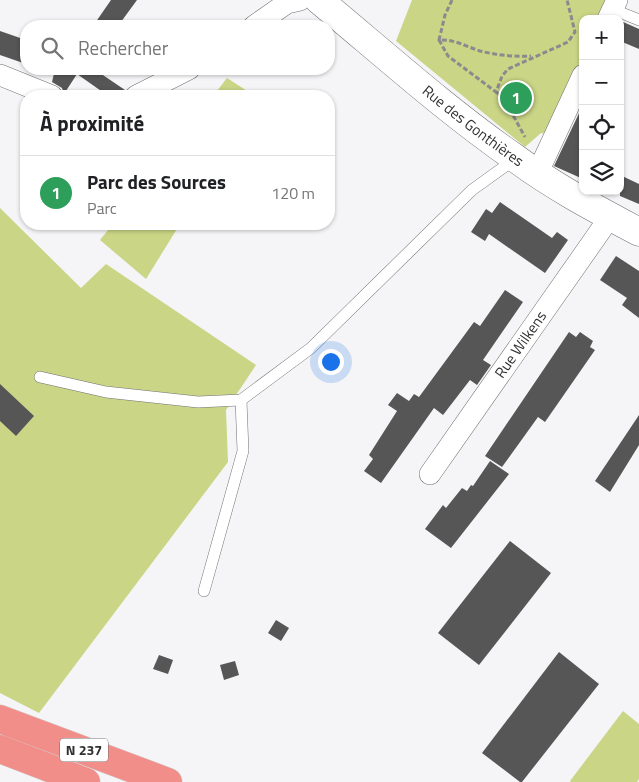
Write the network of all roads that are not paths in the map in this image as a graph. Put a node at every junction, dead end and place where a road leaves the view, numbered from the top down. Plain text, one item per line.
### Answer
1 (300, 0) edge
2 (319, 0) edge
3 (612, 9) edge
4 (263, 20) edge
5 (639, 20) edge
6 (0, 75) edge
7 (177, 75) edge
8 (579, 82) edge
9 (37, 90) edge
10 (148, 90) edge
11 (531, 167) junction
12 (610, 217) junction
13 (639, 232) edge
14 (40, 377) dead end
15 (241, 400) junction
16 (430, 474) dead end
17 (204, 591) dead end
18 (0, 719) edge
19 (0, 749) edge
20 (86, 782) edge
21 (168, 782) edge

1 - 4 street
2 - 11 street, Rue des Gonthières
3 - 5 lane
6 - 9 street
7 - 10 street
8 - 11 street
11 - 12 street, Rue des Gonthières
11 - 15 lane
12 - 13 street, Rue des Gonthières
12 - 16 street, Rue Wilkens
14 - 15 lane
15 - 17 lane
18 - 21 highway, N 237
19 - 20 highway, N 237

